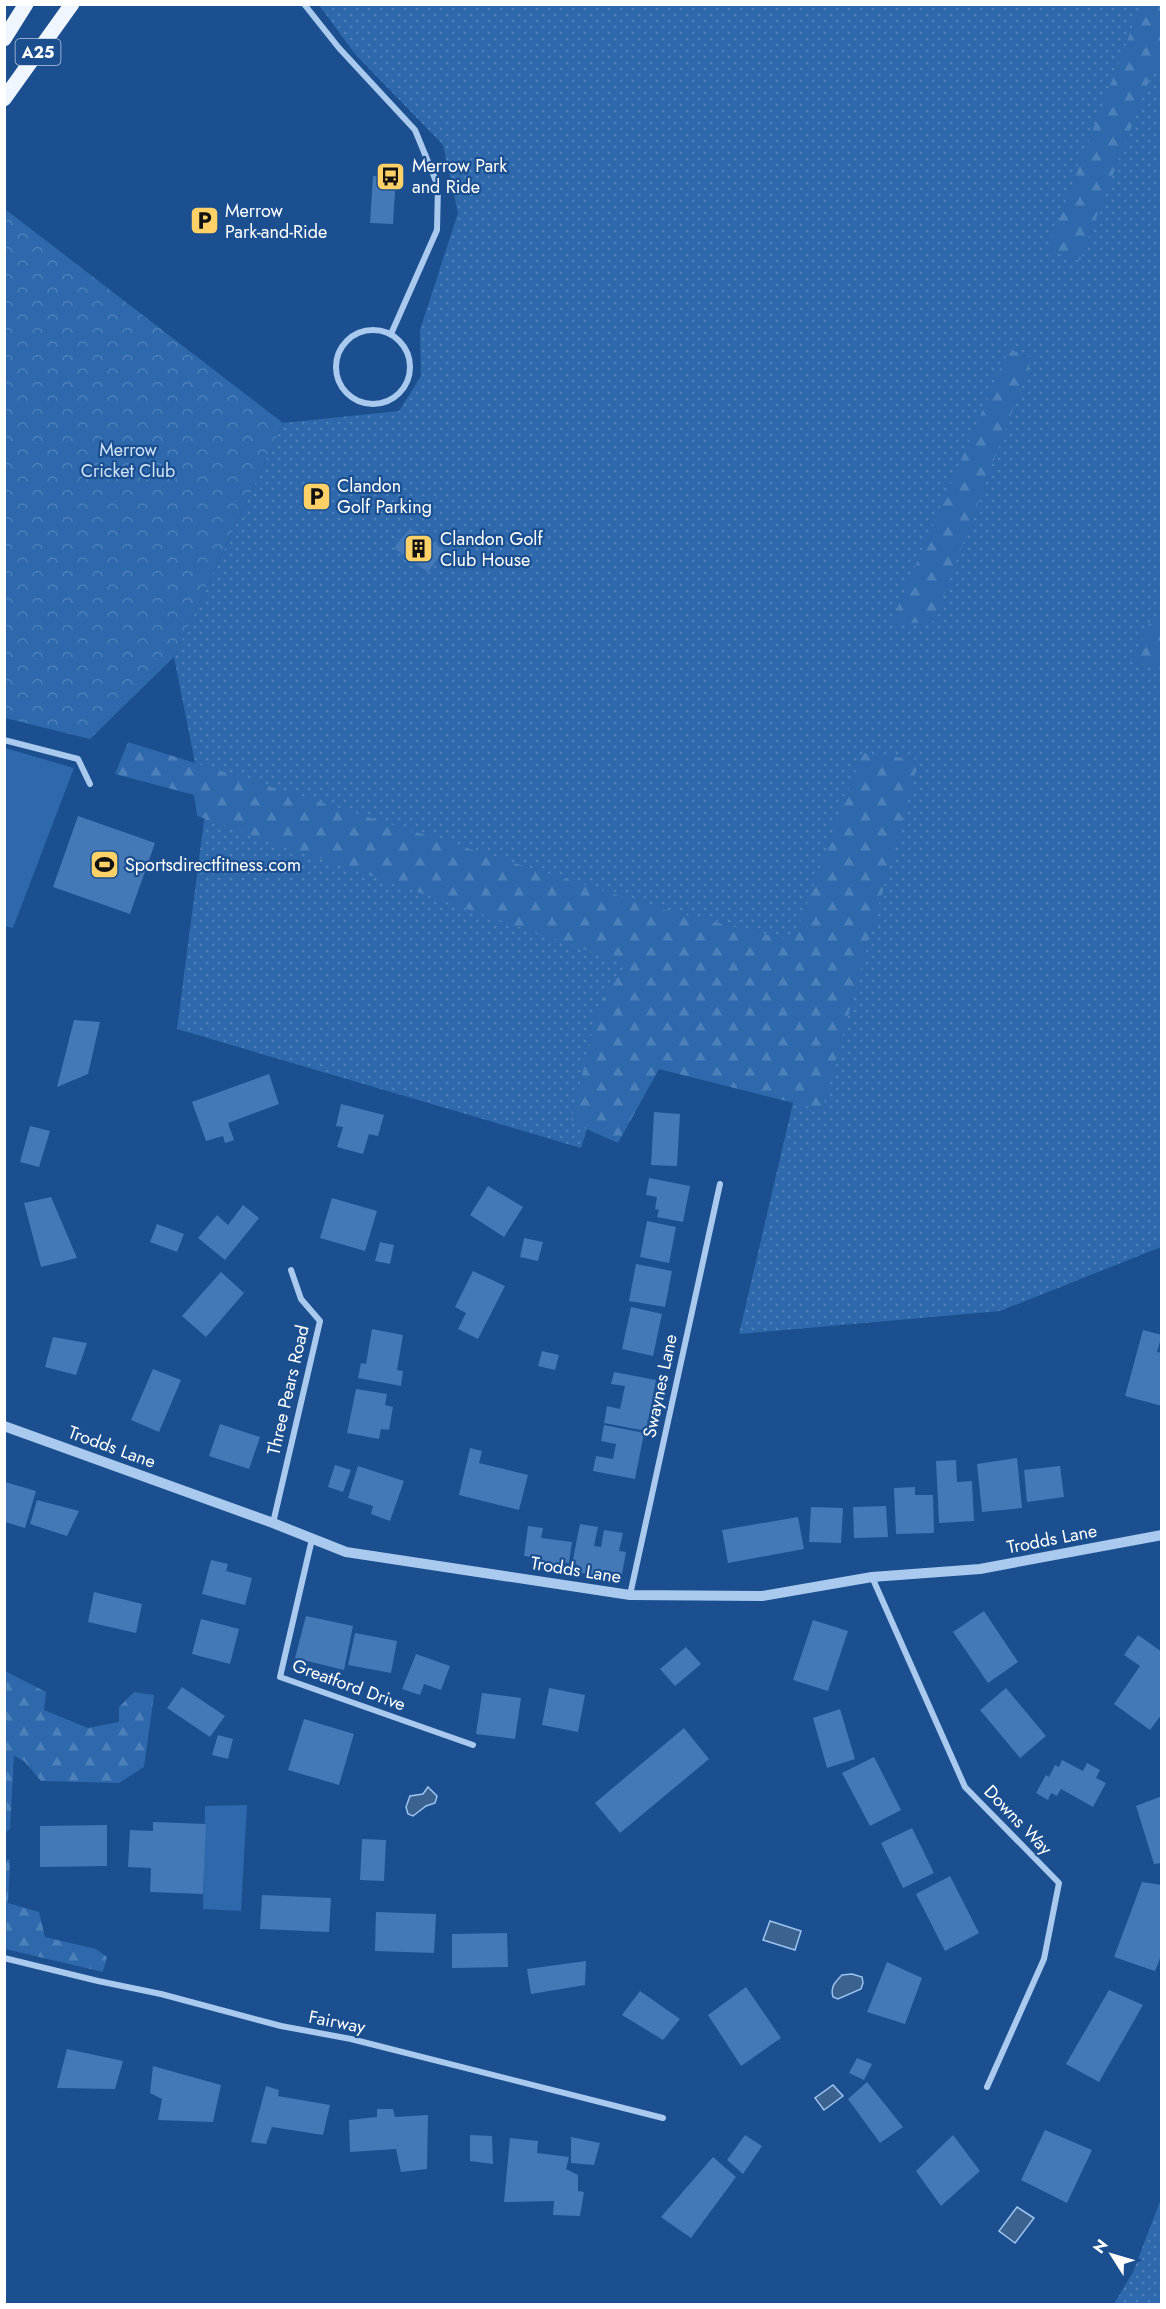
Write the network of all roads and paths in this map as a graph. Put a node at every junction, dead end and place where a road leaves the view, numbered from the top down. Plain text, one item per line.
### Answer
1 (26, 4) edge
2 (72, 4) edge
3 (304, 4) edge
4 (4, 39) edge
5 (4, 99) edge
6 (391, 334) junction
7 (4, 740) edge
8 (90, 784) dead end
9 (720, 1184) dead end
10 (291, 1270) dead end
11 (4, 1426) edge
12 (273, 1523) junction
13 (1161, 1535) edge
14 (312, 1539) junction
15 (872, 1577) junction
16 (630, 1595) junction
17 (473, 1745) dead end
18 (4, 1958) edge
19 (987, 2087) dead end
20 (663, 2118) dead end

1 - 4 main road, A25
2 - 5 main road, A25
3 - 6 street
6 - 6 street
7 - 8 street
9 - 16 street, Swaynes Lane
10 - 12 street, Three Pears Road
11 - 12 street, Trodds Lane
12 - 14 street, Trodds Lane
13 - 15 street, Trodds Lane
14 - 16 street, Trodds Lane
14 - 17 street, Greatford Drive
15 - 16 street, Trodds Lane
15 - 19 street, Downs Way
18 - 20 street, Fairway

